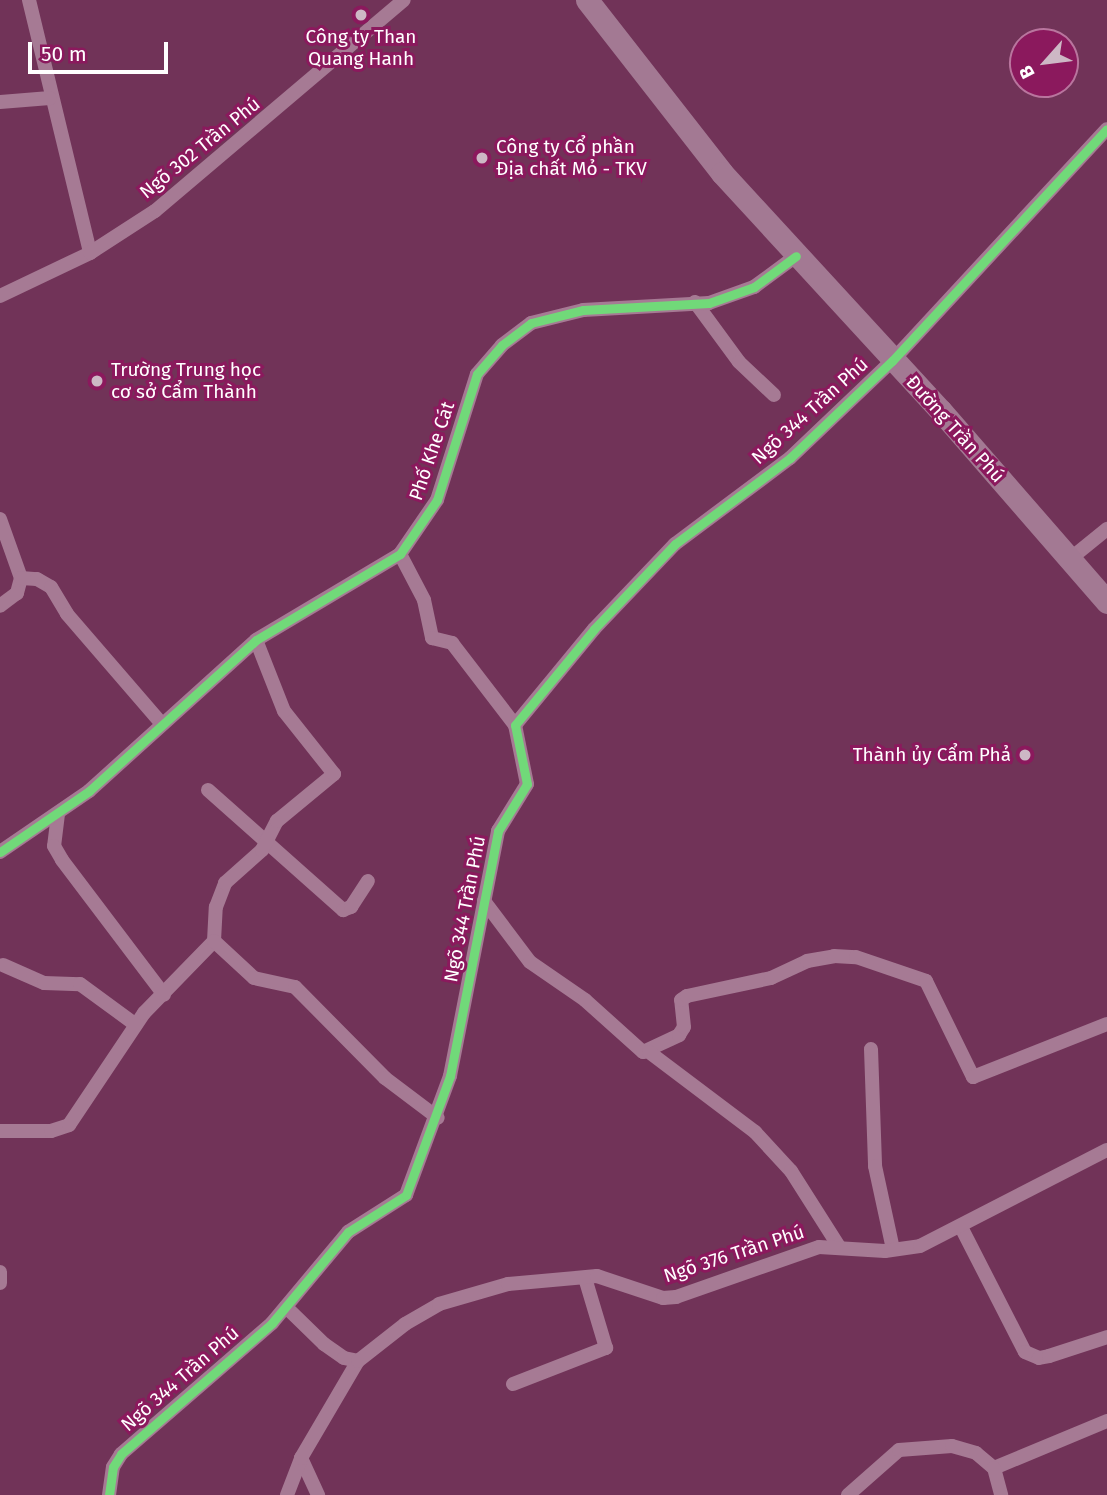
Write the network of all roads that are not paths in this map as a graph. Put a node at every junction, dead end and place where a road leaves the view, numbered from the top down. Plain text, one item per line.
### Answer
1 (29, 0) edge
2 (404, 0) edge
3 (587, 0) edge
4 (50, 98) junction
5 (0, 102) edge
6 (1107, 129) edge
7 (90, 253) junction
8 (796, 256) junction
9 (0, 296) edge
10 (695, 302) junction
11 (892, 361) junction
12 (774, 395) dead end
13 (0, 519) edge
14 (1107, 528) edge
15 (400, 554) junction
16 (1070, 559) junction
17 (21, 578) junction
18 (1107, 602) edge
19 (0, 606) edge
20 (256, 640) junction
21 (163, 724) junction
22 (515, 725) junction
23 (208, 790) dead end
24 (58, 814) junction
25 (265, 842) junction
26 (0, 852) edge
27 (368, 881) dead end
28 (484, 901) junction
29 (214, 941) junction
30 (3, 965) dead end
31 (164, 995) junction
32 (1107, 1024) edge
33 (136, 1025) junction
34 (871, 1049) dead end
35 (649, 1052) junction
36 (438, 1118) junction
37 (0, 1131) edge
38 (1107, 1150) edge
39 (961, 1227) junction
40 (838, 1245) junction
41 (894, 1249) junction
42 (0, 1272) edge
43 (585, 1278) junction
44 (0, 1283) edge
45 (286, 1307) junction
46 (1107, 1337) edge
47 (358, 1361) junction
48 (513, 1384) dead end
49 (1107, 1421) edge
50 (301, 1458) junction
51 (994, 1468) junction
52 (109, 1495) edge
53 (287, 1495) edge
54 (318, 1495) edge
55 (848, 1495) edge
56 (1000, 1495) edge

1 - 4 street
2 - 7 street, Ngõ 302 Trần Phú
3 - 8 main road, Đường Trần Phú
4 - 5 street
4 - 7 street
6 - 11 street, Ngõ 344 Trần Phú
7 - 9 street, Ngõ 302 Trần Phú
8 - 10 street, Phố Khe Cát
8 - 11 main road, Đường Trần Phú
10 - 12 street
10 - 15 street, Phố Khe Cát
11 - 16 main road, Đường Trần Phú
11 - 22 street, Ngõ 344 Trần Phú
13 - 17 street
14 - 16 street
15 - 20 street, Phố Khe Cát
15 - 22 street
16 - 18 main road, Đường Trần Phú
17 - 19 street
17 - 21 street
20 - 21 street, Phố Khe Cát
20 - 25 street
21 - 24 street, Phố Khe Cát
22 - 28 street, Ngõ 344 Trần Phú
23 - 25 street
24 - 26 street, Phố Khe Cát
24 - 31 street
25 - 27 street
25 - 29 street
28 - 35 street
28 - 36 street, Ngõ 344 Trần Phú
29 - 31 street
29 - 36 street
30 - 33 street
31 - 33 street
32 - 35 street
33 - 37 street
34 - 41 street
35 - 40 street
36 - 45 street, Ngõ 344 Trần Phú
38 - 39 street, Ngõ 376 Trần Phú
39 - 41 street, Ngõ 376 Trần Phú
39 - 46 street
40 - 41 street, Ngõ 376 Trần Phú
40 - 43 street, Ngõ 376 Trần Phú
42 - 44 street
43 - 47 street, Ngõ 376 Trần Phú
43 - 48 street
45 - 47 street
45 - 52 street, Ngõ 344 Trần Phú
47 - 50 street, Ngõ 376 Trần Phú
49 - 51 street
50 - 53 street, Ngõ 376 Trần Phú
50 - 54 street
51 - 55 street
51 - 56 street

